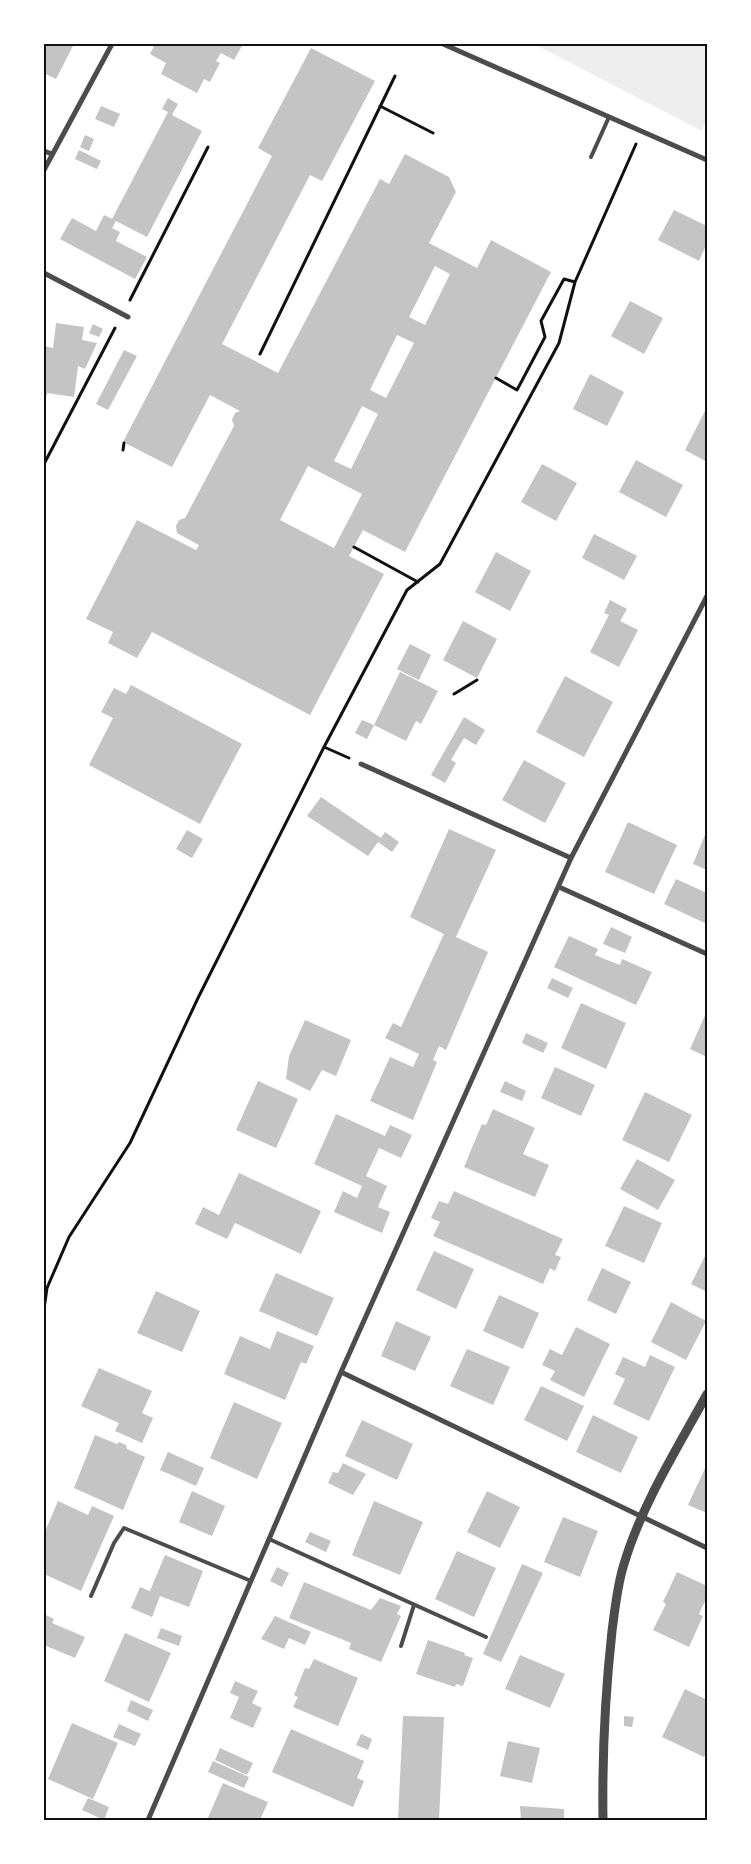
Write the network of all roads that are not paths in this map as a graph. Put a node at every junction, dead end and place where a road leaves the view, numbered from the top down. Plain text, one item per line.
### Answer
1 (112, 44) edge
2 (444, 44) edge
3 (609, 117) junction
4 (44, 151) edge
5 (52, 154) junction
6 (591, 157) dead end
7 (707, 160) edge
8 (44, 170) edge
9 (44, 272) edge
10 (128, 317) dead end
11 (707, 596) edge
12 (361, 764) road end
13 (571, 858) junction
14 (559, 887) junction
15 (707, 954) edge
16 (341, 1372) junction
17 (707, 1394) edge
18 (642, 1517) junction
19 (269, 1539) junction
20 (707, 1548) edge
21 (251, 1581) junction
22 (90, 1596) dead end
23 (414, 1605) junction
24 (486, 1637) dead end
25 (401, 1646) dead end
26 (148, 1820) edge
27 (603, 1820) edge

1 - 5 street
2 - 3 street
3 - 6 lane
3 - 7 street
4 - 5 street
5 - 8 street
9 - 10 street
11 - 13 street
12 - 13 street
13 - 14 street
14 - 15 street
14 - 16 street
16 - 18 street
16 - 19 street
17 - 18 street
18 - 20 street
18 - 27 street
19 - 21 street
19 - 23 lane
21 - 22 lane
21 - 26 street
23 - 24 lane
23 - 25 lane

